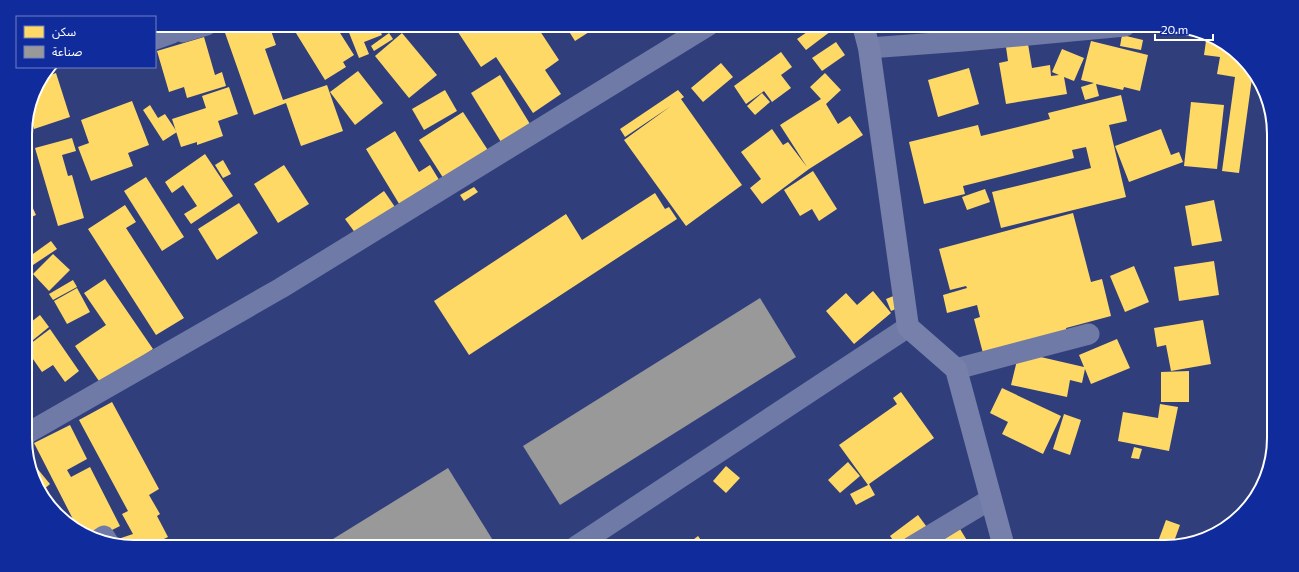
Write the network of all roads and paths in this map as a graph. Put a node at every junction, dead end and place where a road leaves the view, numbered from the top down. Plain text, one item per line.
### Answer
1 (698, 32) edge
2 (865, 32) edge
3 (1060, 32) edge
4 (869, 48) junction
5 (908, 327) junction
6 (1089, 334) dead end
7 (956, 369) junction
8 (32, 431) edge
9 (991, 499) junction
10 (586, 540) edge
11 (923, 540) edge
12 (1002, 540) edge

1 - 8 street
2 - 4 main road
3 - 4 street
4 - 5 main road
5 - 7 main road
5 - 10 street
6 - 7 street
7 - 9 main road
9 - 11 street
9 - 12 main road

